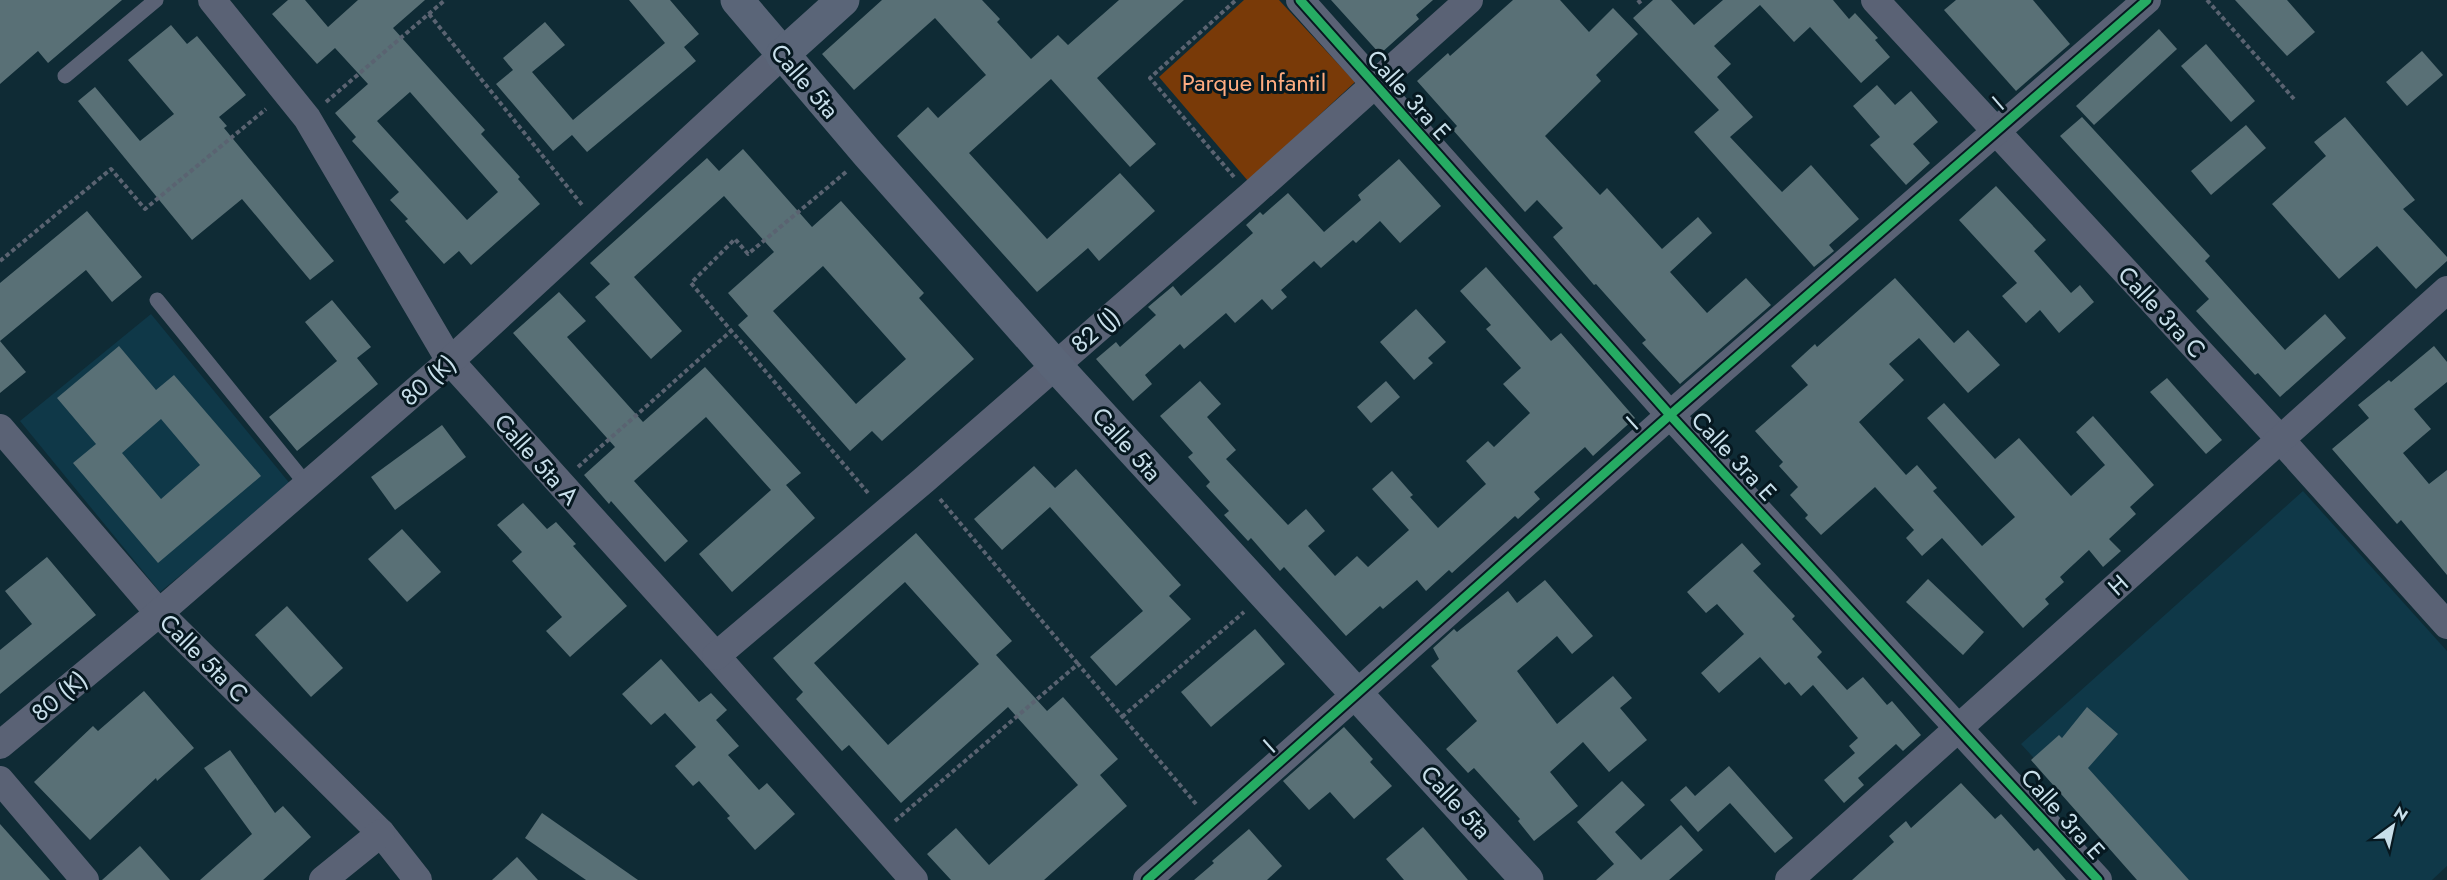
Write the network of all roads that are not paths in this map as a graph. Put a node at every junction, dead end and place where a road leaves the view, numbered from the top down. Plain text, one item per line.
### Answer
1 (156, 0) edge
2 (212, 0) edge
3 (737, 0) edge
4 (843, 0) edge
5 (1300, 0) edge
6 (1469, 0) edge
7 (2147, 0) edge
8 (1882, 2) edge
9 (782, 55) junction
10 (65, 76) dead end
11 (1374, 85) junction
12 (1994, 132) junction
13 (2447, 290) edge
14 (157, 300) dead end
15 (450, 361) junction
16 (1055, 364) junction
17 (1670, 415) junction
18 (0, 428) edge
19 (2280, 439) junction
20 (307, 485) junction
21 (159, 614) junction
22 (2447, 625) edge
23 (716, 656) junction
24 (1357, 694) junction
25 (1959, 729) junction
26 (0, 745) edge
27 (0, 780) edge
28 (381, 833) junction
29 (85, 880) edge
30 (323, 880) edge
31 (418, 880) edge
32 (914, 880) edge
33 (1147, 880) edge
34 (1527, 880) edge
35 (1789, 880) edge
36 (2098, 880) edge

1 - 10 lane
2 - 15 street, Calle 5ta A
3 - 9 street, Calle 5ta
4 - 9 street, 80 (K)
5 - 11 street, Calle 3ra E
6 - 11 street, 82 (J)
7 - 12 street, I
8 - 12 street, Calle 3ra C
9 - 15 street, 80 (K)
9 - 16 street, Calle 5ta
11 - 16 street, 82 (J)
11 - 17 street, Calle 3ra E
12 - 17 street, I
12 - 19 street, Calle 3ra C
13 - 19 street, H
14 - 20 lane
15 - 20 street, 80 (K)
15 - 23 street, Calle 5ta A
16 - 23 street, 82 (J)
16 - 24 street, Calle 5ta
17 - 24 street, I
17 - 25 street, Calle 3ra E
18 - 21 street, Calle 5ta C
19 - 22 street, Calle 3ra C
19 - 25 street, H
20 - 21 street, 80 (K)
21 - 26 street, 80 (K)
21 - 28 street, Calle 5ta C
23 - 32 street, Calle 5ta A
24 - 33 street, I
24 - 34 street, Calle 5ta
25 - 35 street, H
25 - 36 street, Calle 3ra E
27 - 29 street
28 - 30 street
28 - 31 street, Calle 5ta C

